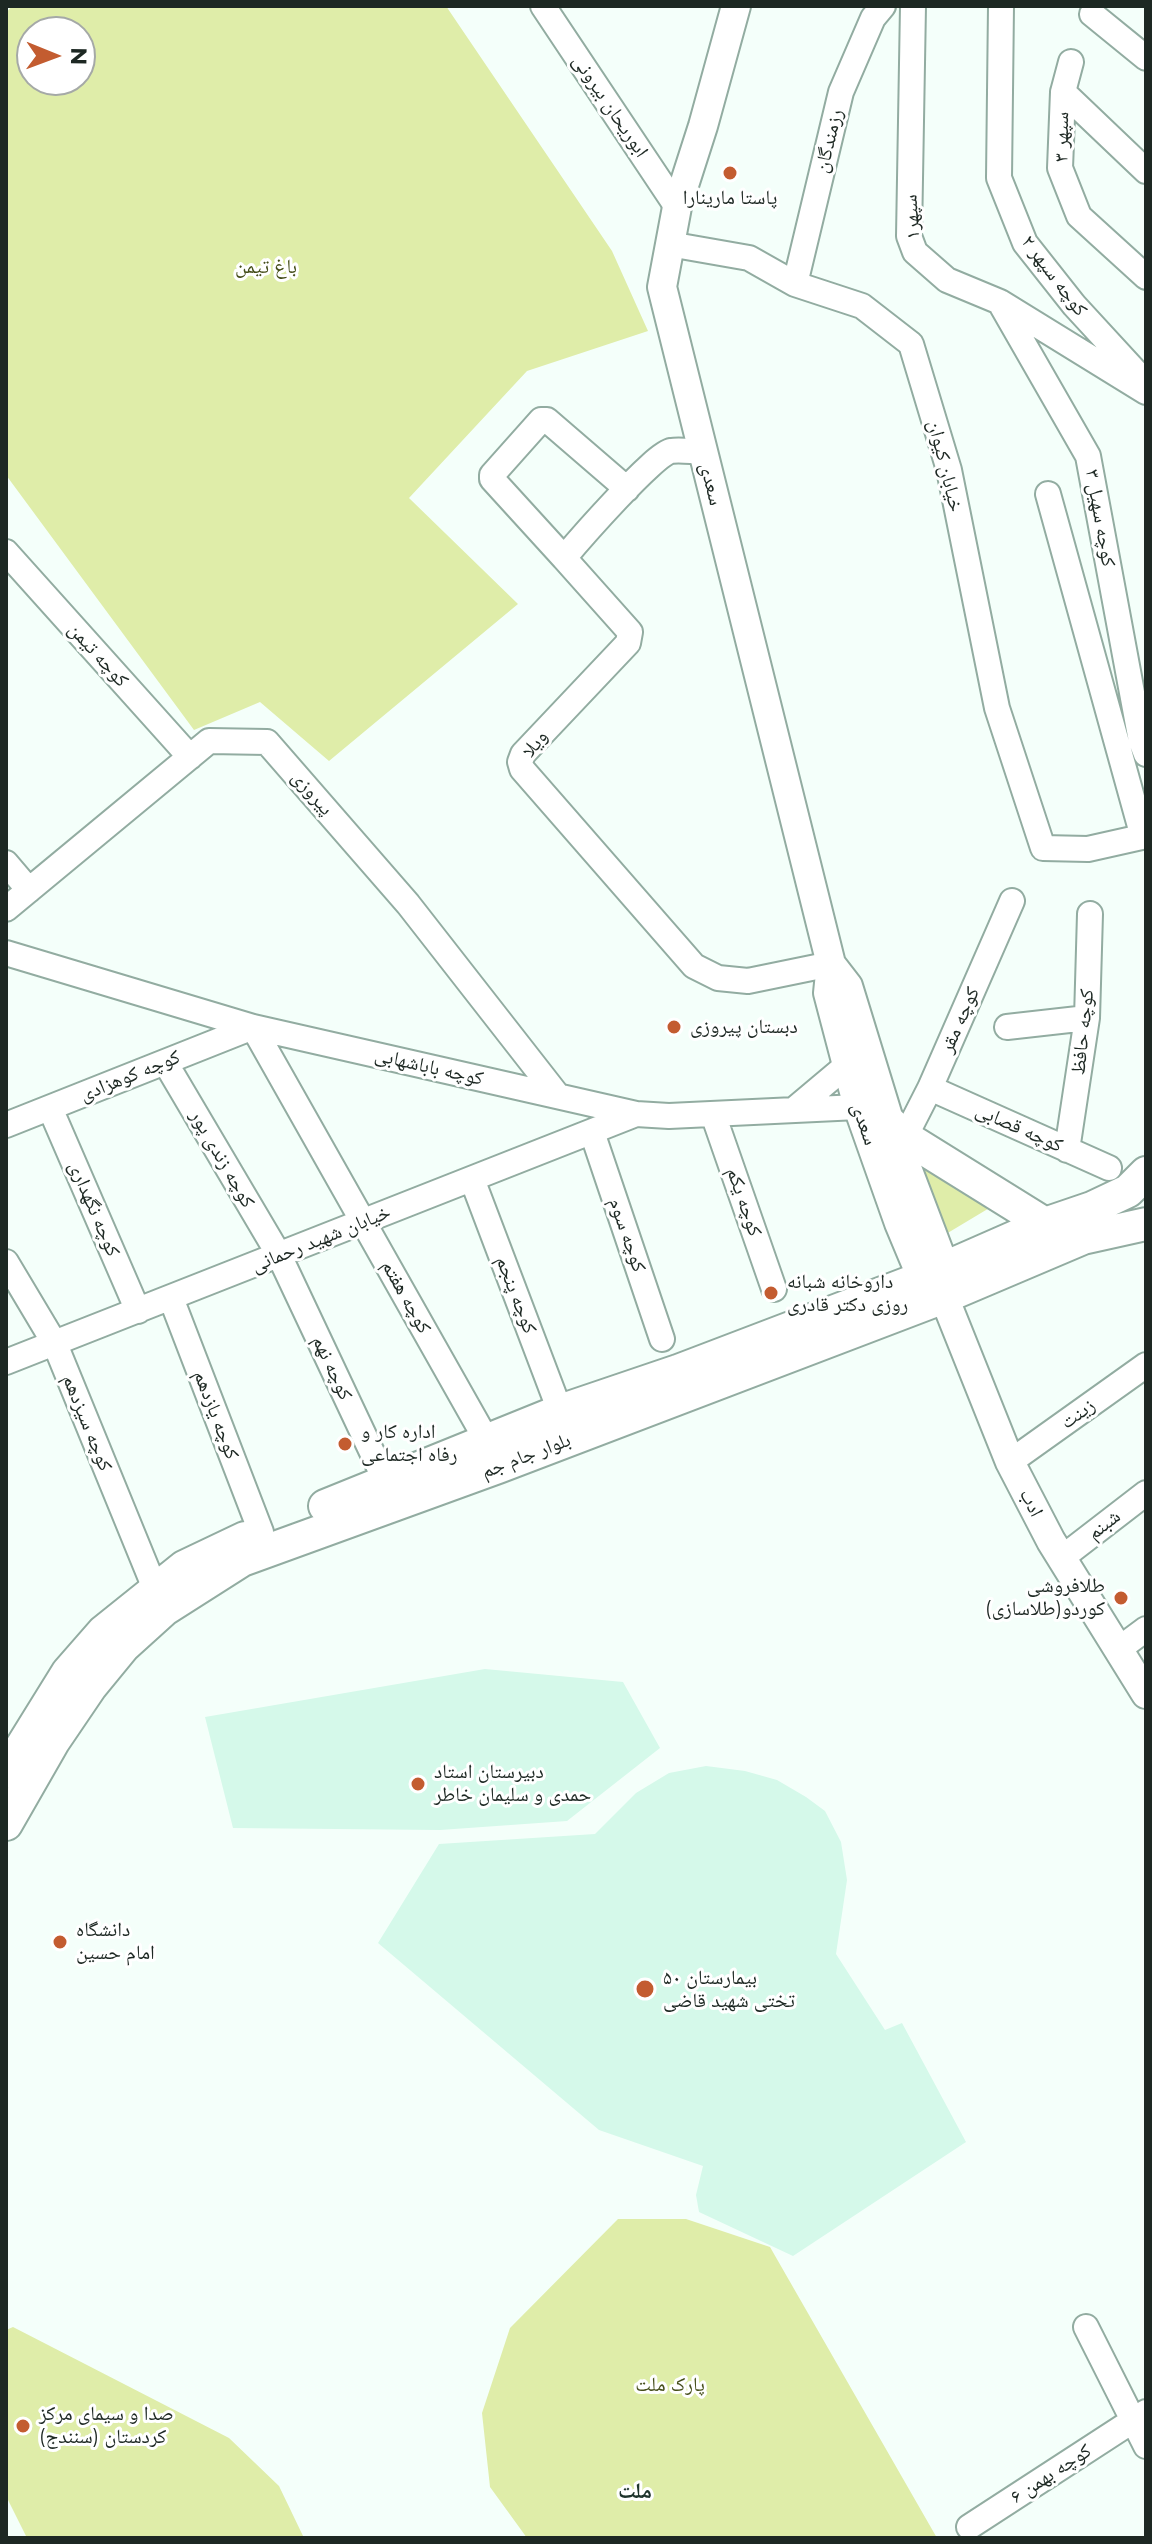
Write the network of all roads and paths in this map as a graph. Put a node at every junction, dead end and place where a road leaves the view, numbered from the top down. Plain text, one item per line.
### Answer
1 (543, 6) edge
2 (736, 6) edge
3 (883, 6) edge
4 (913, 6) edge
5 (1001, 6) edge
6 (1092, 14) dead end
7 (1146, 58) edge
8 (1071, 62) dead end
9 (1063, 92) junction
10 (1146, 171) edge
11 (677, 207) junction
12 (669, 244) junction
13 (1146, 277) edge
14 (795, 284) junction
15 (1000, 302) junction
16 (1146, 383) edge
17 (1146, 392) edge
18 (703, 452) junction
19 (627, 489) junction
20 (1048, 494) dead end
21 (6, 552) edge
22 (564, 558) junction
23 (1144, 745) edge
24 (190, 757) junction
25 (1145, 836) edge
26 (6, 863) edge
27 (29, 890) junction
28 (1012, 901) dead end
29 (6, 909) edge
30 (1090, 914) dead end
31 (6, 953) edge
32 (831, 964) junction
33 (1087, 1018) junction
34 (253, 1027) junction
35 (1007, 1027) dead end
36 (165, 1062) junction
37 (846, 1066) junction
38 (930, 1088) junction
39 (558, 1096) junction
40 (858, 1107) junction
41 (50, 1108) junction
42 (796, 1108) junction
43 (636, 1114) junction
44 (713, 1114) junction
45 (6, 1125) edge
46 (897, 1130) junction
47 (592, 1132) junction
48 (1067, 1150) junction
49 (1109, 1168) dead end
50 (1146, 1173) edge
51 (472, 1179) junction
52 (363, 1222) junction
53 (1045, 1224) junction
54 (1146, 1224) edge
55 (279, 1255) junction
56 (6, 1262) edge
57 (937, 1281) junction
58 (774, 1289) dead end
59 (171, 1298) junction
60 (138, 1311) junction
61 (662, 1339) dead end
62 (55, 1344) junction
63 (6, 1362) edge
64 (1146, 1365) edge
65 (560, 1411) junction
66 (492, 1454) junction
67 (1010, 1462) junction
68 (386, 1482) junction
69 (1146, 1493) edge
70 (261, 1532) junction
71 (1063, 1557) junction
72 (156, 1591) junction
73 (1146, 1629) edge
74 (1119, 1649) junction
75 (1146, 1694) edge
76 (6, 1772) edge
77 (6, 1824) edge
78 (1086, 2327) dead end
79 (1140, 2416) edge
80 (1146, 2446) edge
81 (969, 2527) dead end

1 - 11 street, ابوریحان بیرونی
2 - 11 street, سعدی
3 - 14 street, رزمندگان
4 - 15 street, سپهر۱
5 - 16 street, کوچه سپهر ۲
6 - 7 street
8 - 9 street, سپهر ۳
9 - 10 street
9 - 13 street, سپهر ۳
11 - 12 street, سعدی
12 - 14 street, خیابان کیوان
12 - 18 street, سعدی
14 - 25 street, خیابان کیوان
15 - 17 street, سپهر۱
15 - 23 street, کوچه سهیل ۳
18 - 19 street
18 - 32 street, سعدی
19 - 22 street
19 - 22 street
20 - 25 street, کوچه سهیل ۳
21 - 24 street, کوچه تیمن
22 - 32 street, ویلا
24 - 27 street, پیروزی
24 - 39 street, پیروزی
26 - 27 street
27 - 29 street, پیروزی
28 - 38 street, کوچه مقر
30 - 33 street, کوچه حافظ
31 - 34 street, کوچه باباشهابی
32 - 37 street, سعدی
32 - 46 street, سعدی
33 - 35 street
33 - 48 street, کوچه حافظ
34 - 36 street, کوچه کوهزادی
34 - 39 street, کوچه باباشهابی
34 - 52 street, کوچه هفتم
36 - 41 street, کوچه کوهزادی
36 - 55 street, کوچه زندی پور
37 - 40 street, سعدی
37 - 42 street
38 - 46 street, کوچه مقر
38 - 48 street, کوچه قصابی
39 - 43 street, کوچه باباشهابی
40 - 42 street, کوچه باباشهابی
40 - 57 street, سعدی
41 - 45 street, کوچه کوهزادی
41 - 60 street, کوچه نگهداری
42 - 44 street, کوچه باباشهابی
43 - 44 street, کوچه باباشهابی
43 - 47 street, خیابان شهید رحمانی
44 - 58 street, کوچه یکم
46 - 53 main road
46 - 57 street, سعدی
47 - 51 street, خیابان شهید رحمانی
47 - 61 street, کوچه سوم
48 - 49 street, کوچه قصابی
50 - 53 main road, بلوار جام جم
51 - 52 street, خیابان شهید رحمانی
51 - 65 street, کوچه پنجم
52 - 55 street, خیابان شهید رحمانی
52 - 66 street, کوچه هفتم
53 - 57 main road, بلوار جام جم
54 - 57 main road, بلوار جام جم
55 - 59 street, خیابان شهید رحمانی
55 - 68 street, کوچه نهم
56 - 62 street, کوچه سیزدهم
57 - 65 main road, بلوار جام جم
57 - 66 main road, بلوار جام جم
57 - 67 street, ادب
59 - 60 street, خیابان شهید رحمانی
59 - 70 street, کوچه یازدهم
60 - 62 street, خیابان شهید رحمانی
62 - 63 street, خیابان شهید رحمانی
62 - 72 street, کوچه سیزدهم
64 - 67 street, زینت
65 - 66 main road, بلوار جام جم
66 - 68 main road, بلوار جام جم
66 - 77 main road, بلوار جام جم
67 - 71 street, ادب
68 - 70 main road, بلوار جام جم
69 - 71 street, شبنم
70 - 72 main road, بلوار جام جم
71 - 74 street, ادب
72 - 76 main road, بلوار جام جم
73 - 74 street
74 - 75 street, ادب
78 - 79 street
79 - 80 street
79 - 81 street, کوچه بهمن ۶

